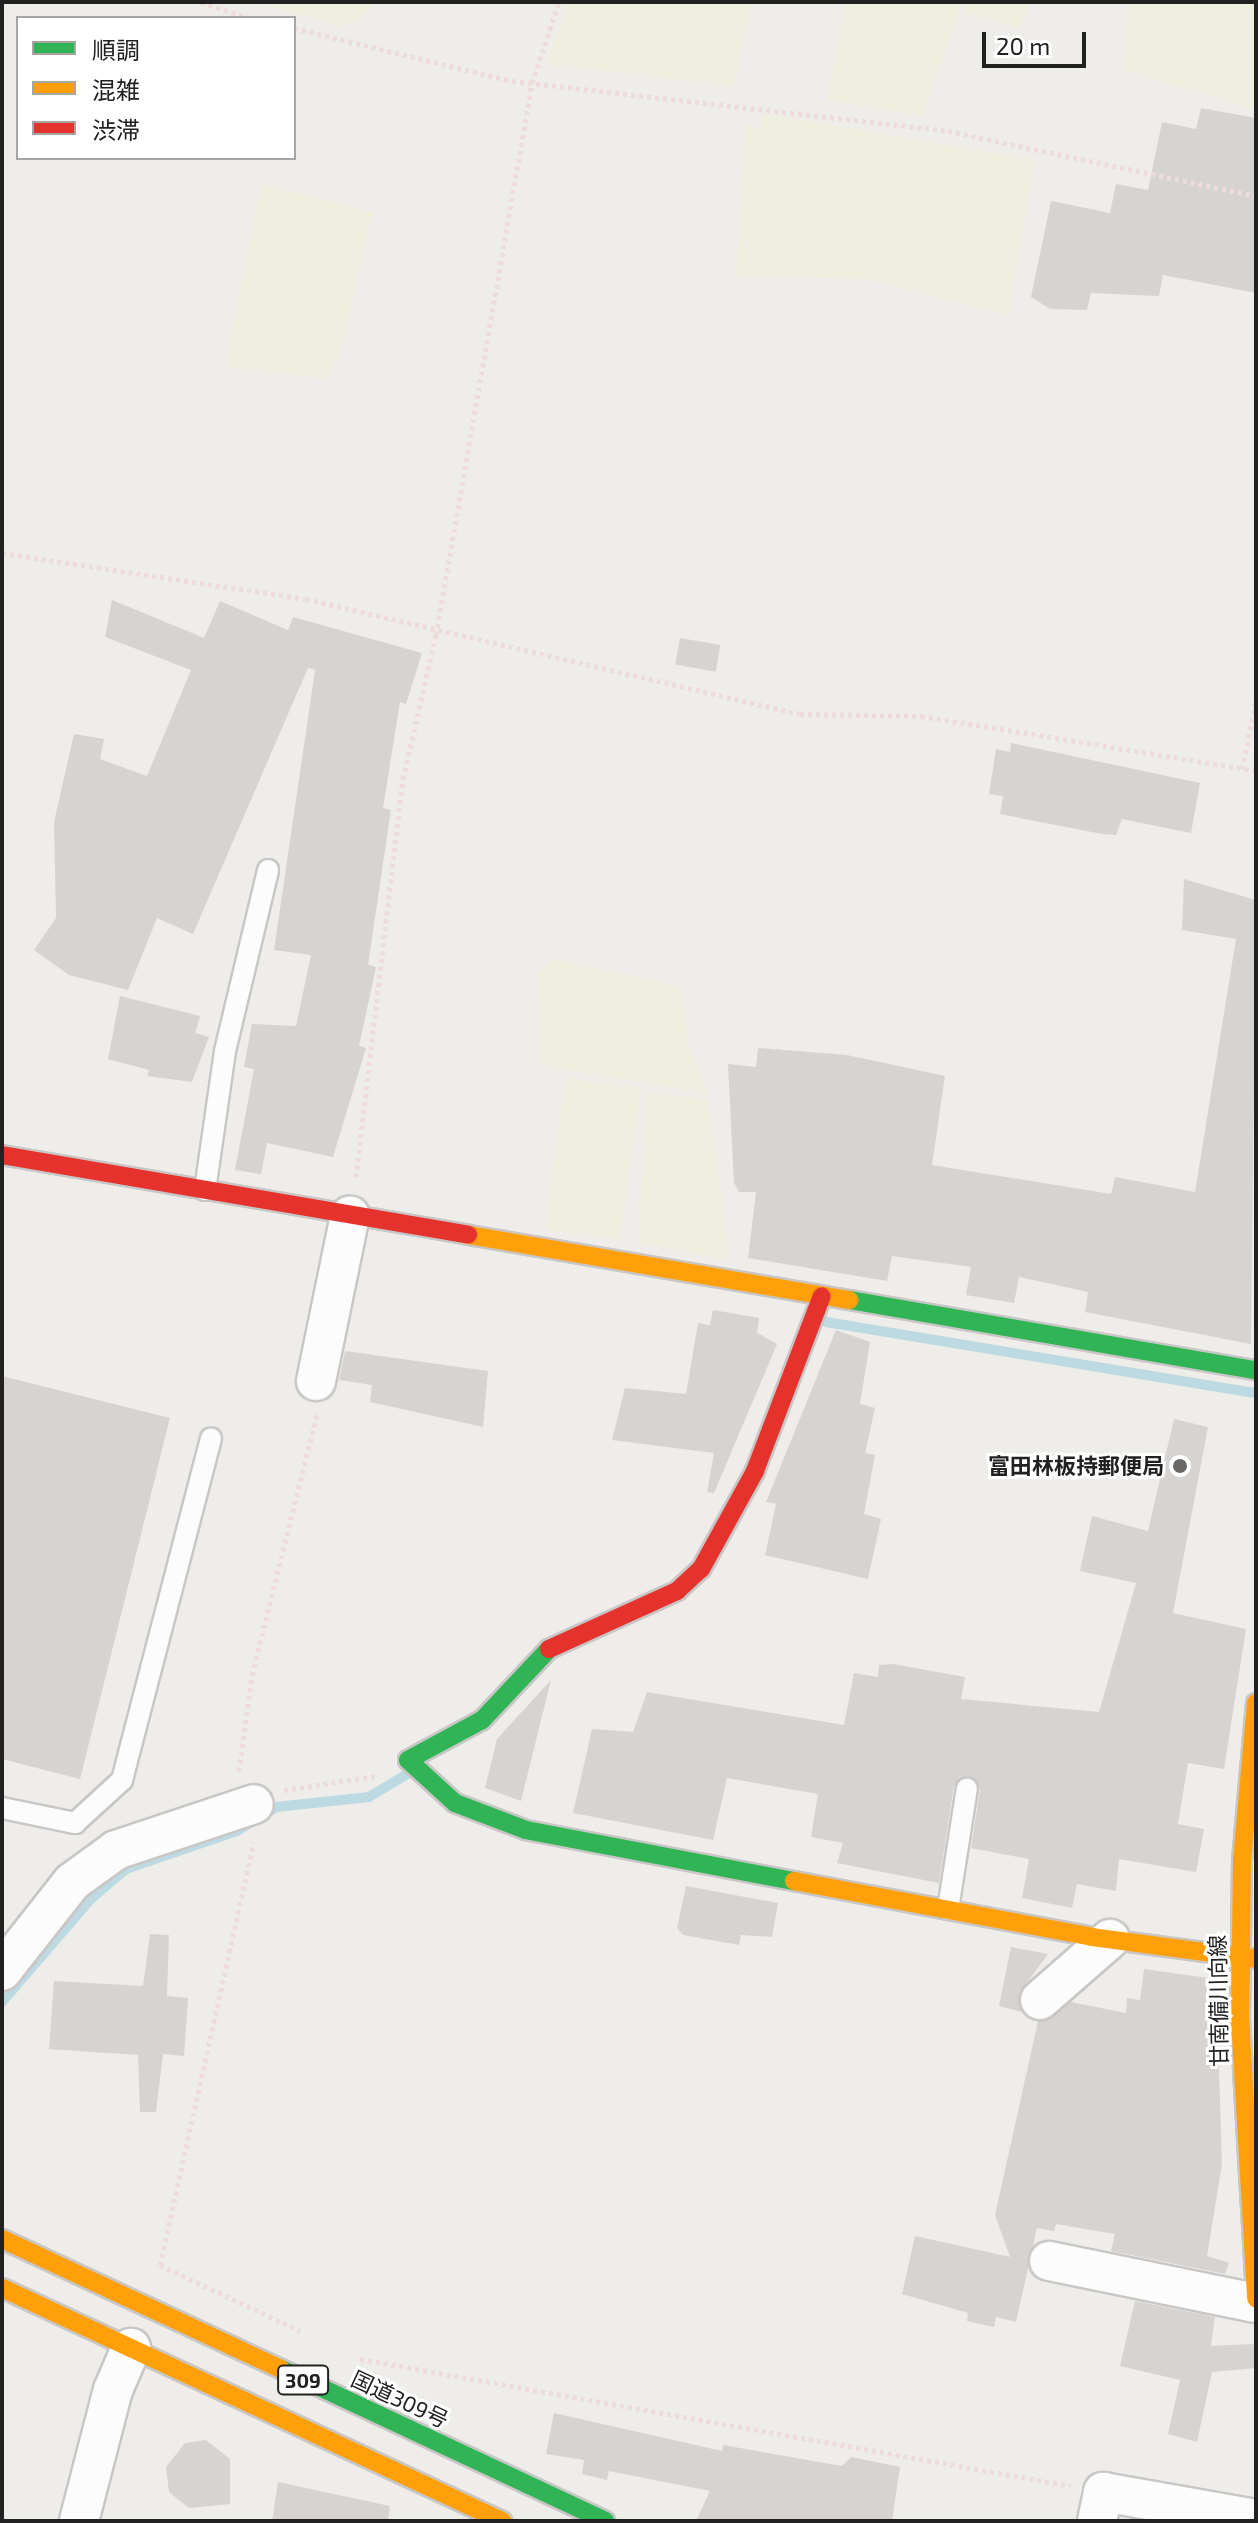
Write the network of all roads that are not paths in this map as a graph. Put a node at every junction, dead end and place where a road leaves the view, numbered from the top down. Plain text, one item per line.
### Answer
1 (268, 870) dead end
2 (2, 1155) edge
3 (205, 1190) junction
4 (350, 1215) junction
5 (822, 1296) junction
6 (1256, 1370) edge
7 (316, 1381) road end
8 (211, 1438) dead end
9 (1256, 1703) edge
10 (967, 1788) dead end
11 (254, 1804) road end
12 (2, 1808) edge
13 (948, 1909) junction
14 (1110, 1939) junction
15 (1248, 1957) edge
16 (2, 1971) edge
17 (1040, 2000) dead end
18 (2, 2239) edge
19 (1049, 2261) dead end
20 (2, 2288) edge
21 (1256, 2301) edge
22 (131, 2348) junction
23 (1100, 2506) edge
24 (1256, 2519) edge
25 (79, 2521) edge
26 (502, 2521) edge
27 (605, 2521) edge

1 - 3 lane
2 - 3 main road
3 - 4 main road
4 - 5 main road
4 - 7 street
5 - 6 main road
5 - 13 main road
8 - 12 lane
9 - 15 main road, 甘南備川向線
10 - 13 lane
11 - 16 street
13 - 14 main road
14 - 15 main road
14 - 17 street
15 - 21 main road, 甘南備川向線
18 - 27 main road, 国道309号 / 309
19 - 21 street
20 - 22 main road, 309
22 - 25 street
22 - 26 main road, 309
23 - 24 street

